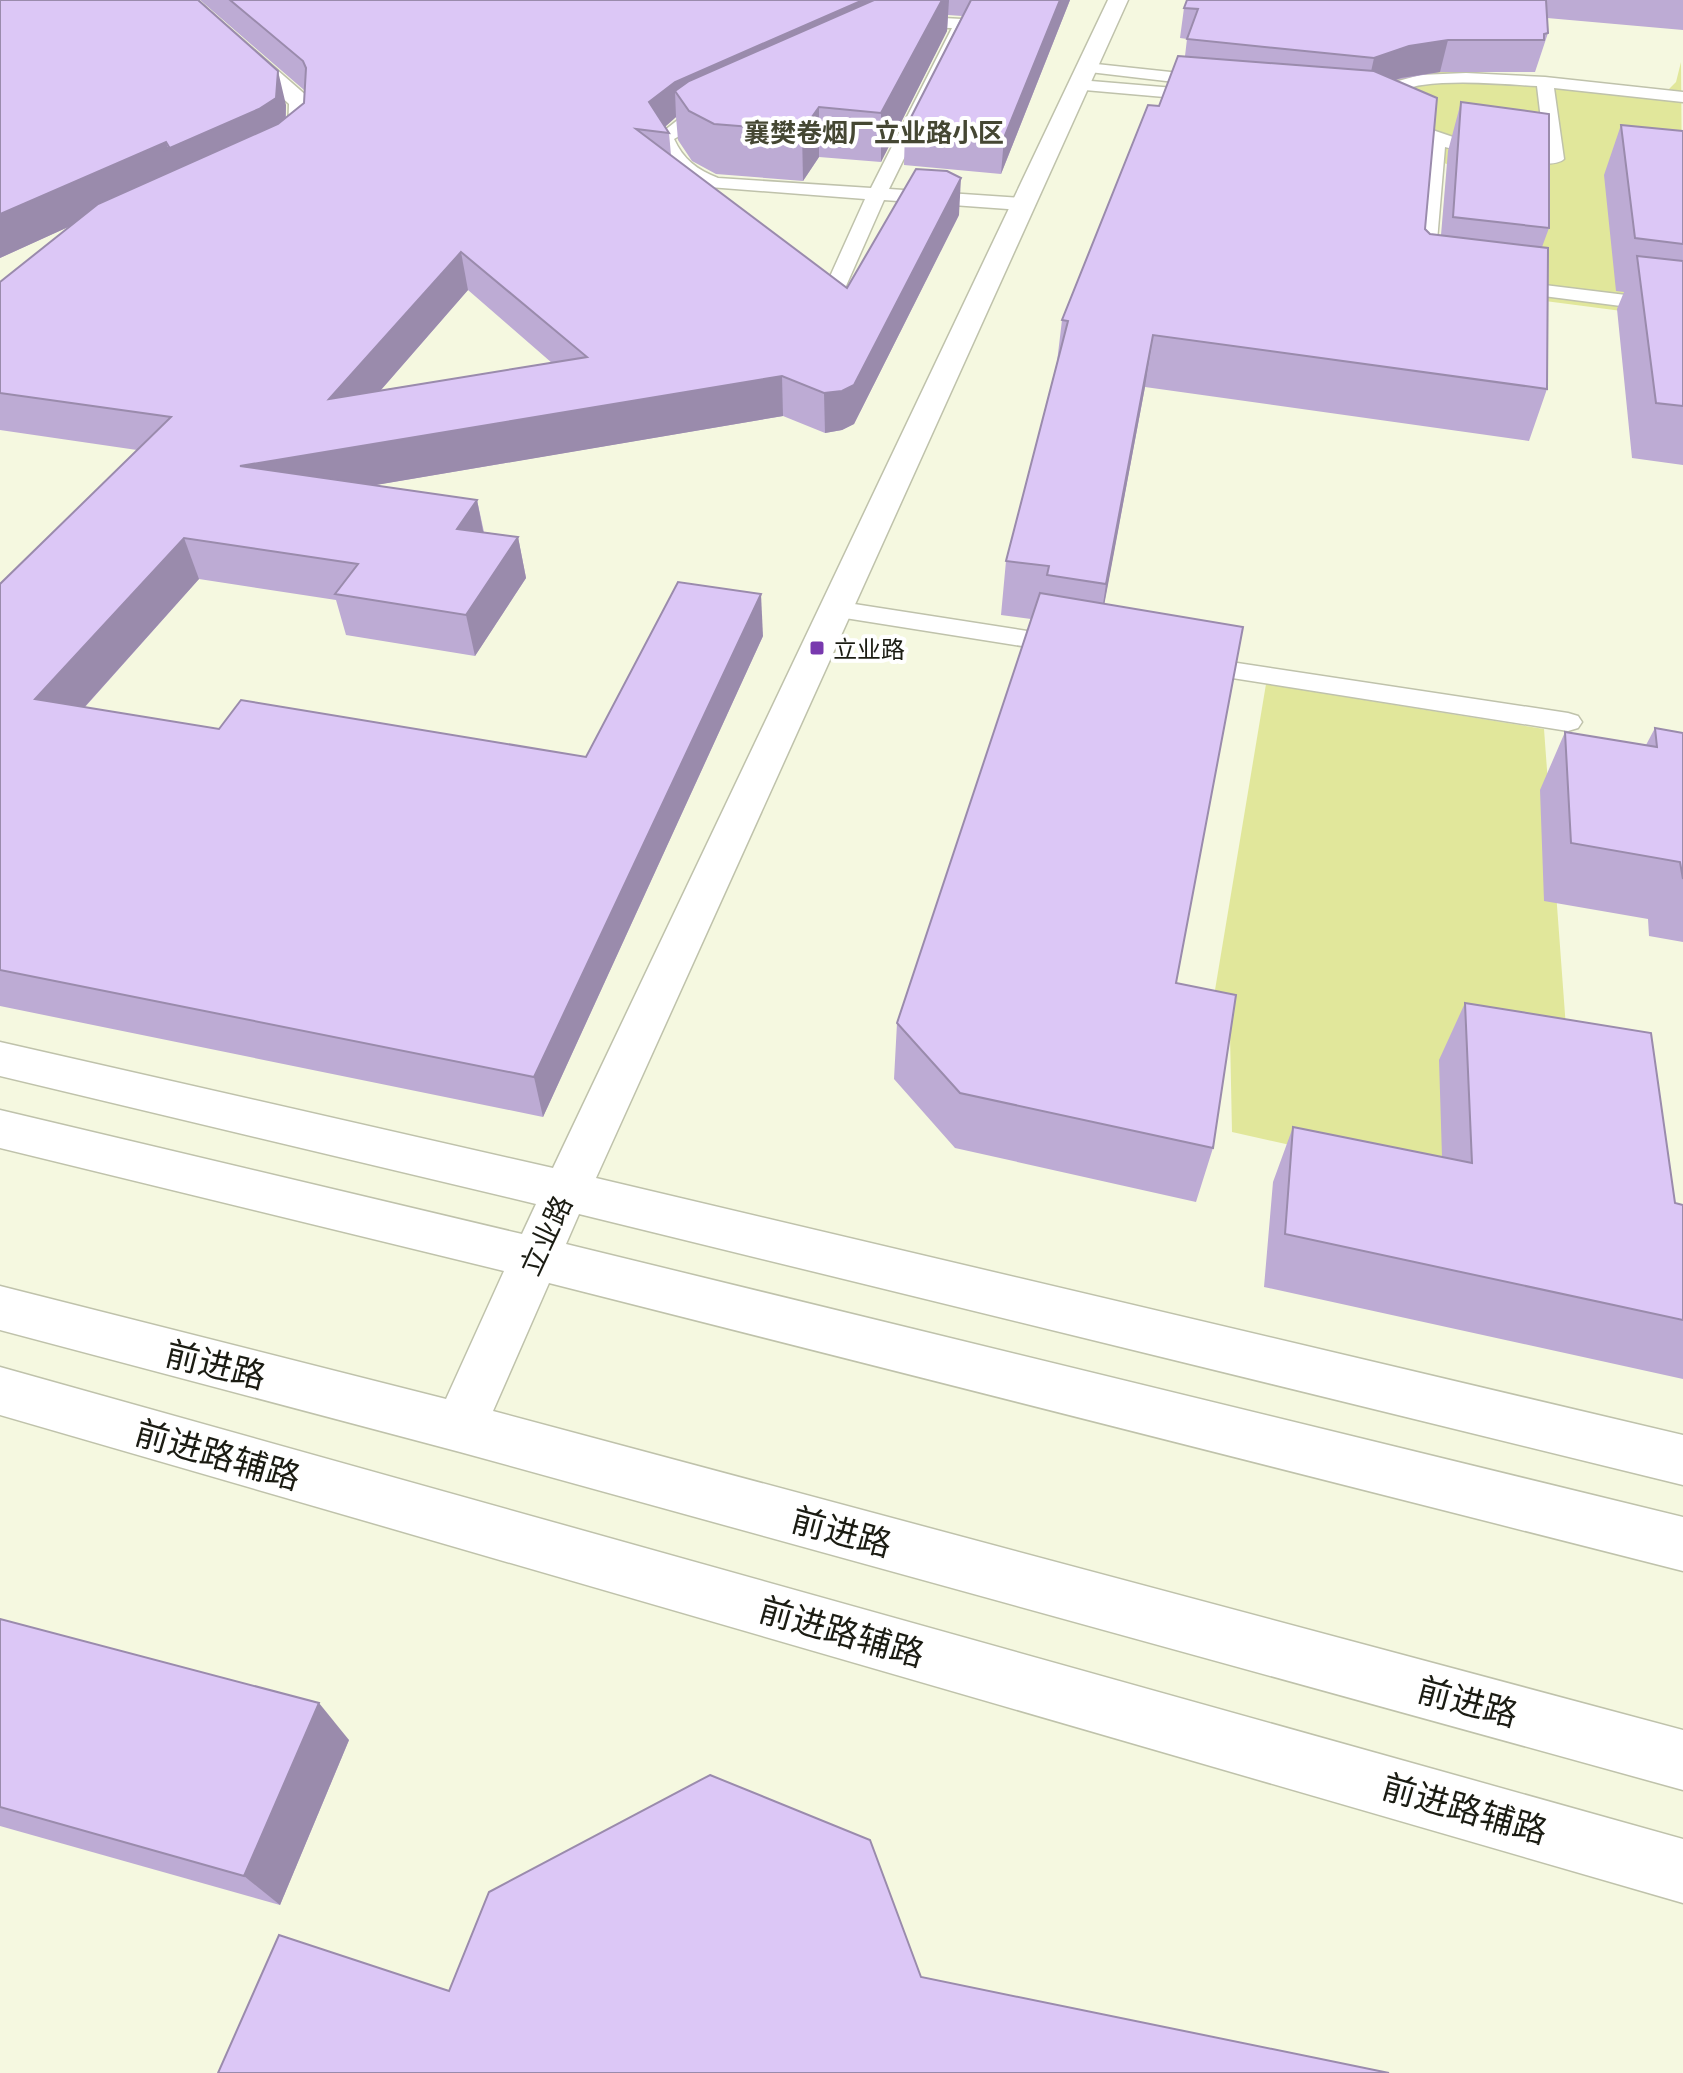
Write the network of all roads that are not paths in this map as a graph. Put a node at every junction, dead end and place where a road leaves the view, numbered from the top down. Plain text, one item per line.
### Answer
1 (185, 0) edge
2 (1118, 0) edge
3 (879, 34) edge
4 (1083, 76) junction
5 (1545, 82) junction
6 (1229, 90) edge
7 (1337, 95) edge
8 (740, 97) edge
9 (1683, 97) edge
10 (1352, 108) edge
11 (1437, 141) junction
12 (250, 165) edge
13 (693, 176) junction
14 (877, 194) junction
15 (1023, 204) junction
16 (728, 206) edge
17 (797, 265) edge
18 (1439, 279) edge
19 (1485, 284) edge
20 (1683, 308) edge
21 (835, 609) junction
22 (1100, 650) edge
23 (1162, 660) edge
24 (1568, 722) dead end
25 (0, 1059) edge
26 (0, 1129) edge
27 (566, 1191) junction
28 (535, 1258) junction
29 (0, 1308) edge
30 (0, 1391) edge
31 (460, 1427) junction
32 (1683, 1460) edge
33 (1683, 1544) edge
34 (1683, 1760) edge
35 (1683, 1871) edge

1 - 12 street
2 - 4 street, 立业路
3 - 14 lane
4 - 6 lane
4 - 15 street, 立业路
5 - 7 lane
5 - 9 lane
5 - 11 lane
8 - 13 lane
10 - 11 lane
11 - 18 lane
13 - 14 lane
13 - 16 lane
14 - 15 lane
14 - 17 lane
15 - 21 street, 立业路
19 - 20 lane
21 - 22 lane
21 - 27 street, 立业路
23 - 24 lane
25 - 27 street
26 - 28 street
27 - 28 street, 立业路
27 - 32 street
28 - 31 street, 立业路
28 - 33 street
29 - 31 street, 前进路
30 - 35 street, 前进路辅路
31 - 34 street, 前进路

